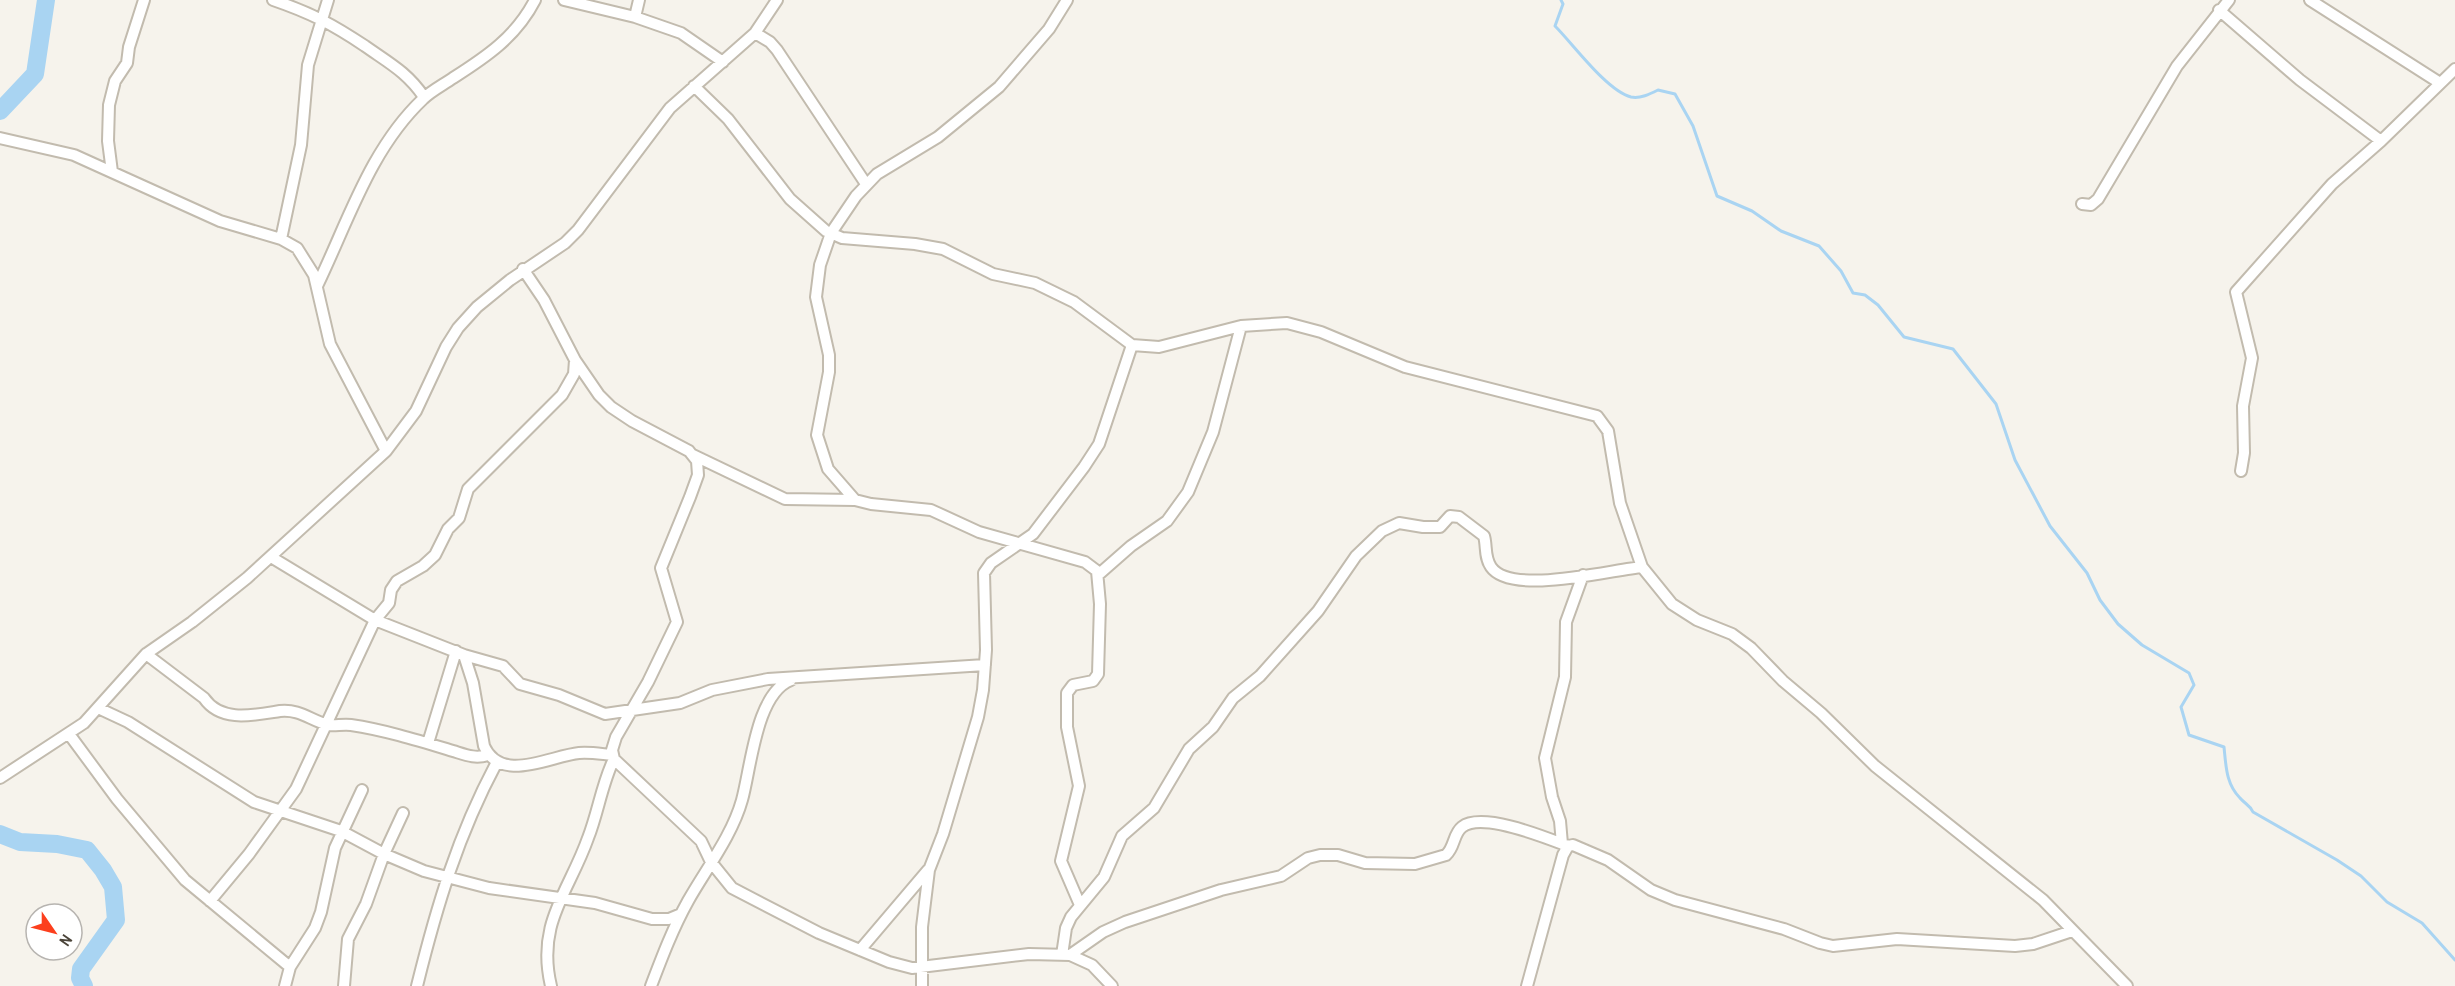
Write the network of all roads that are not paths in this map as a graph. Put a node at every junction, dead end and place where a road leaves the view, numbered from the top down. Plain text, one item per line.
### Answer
1 (144, 0) edge
2 (273, 0) edge
3 (328, 0) edge
4 (535, 0) edge
5 (564, 0) edge
6 (639, 0) edge
7 (777, 0) edge
8 (1067, 0) edge
9 (2229, 0) edge
10 (2310, 0) edge
11 (2219, 10) junction
12 (635, 17) junction
13 (322, 18) junction
14 (755, 33) junction
15 (723, 62) junction
16 (2455, 69) edge
17 (2440, 83) junction
18 (694, 86) junction
19 (424, 98) junction
20 (0, 138) edge
21 (2381, 141) junction
22 (112, 172) junction
23 (866, 184) junction
24 (2082, 204) dead end
25 (831, 233) junction
26 (281, 238) junction
27 (523, 269) junction
28 (317, 286) junction
29 (1241, 326) junction
30 (1132, 345) junction
31 (575, 360) junction
32 (386, 451) junction
33 (693, 455) junction
34 (2241, 471) dead end
35 (855, 500) junction
36 (1022, 543) junction
37 (271, 557) junction
38 (1642, 567) junction
39 (1098, 574) junction
40 (1582, 575) junction
41 (375, 620) junction
42 (460, 653) junction
43 (146, 654) junction
44 (985, 665) junction
45 (795, 678) junction
46 (98, 708) junction
47 (630, 711) junction
48 (328, 725) junction
49 (69, 734) junction
50 (428, 743) junction
51 (613, 757) junction
52 (493, 758) junction
53 (0, 778) edge
54 (362, 790) dead end
55 (282, 811) junction
56 (403, 813) dead end
57 (341, 831) junction
58 (1565, 845) junction
59 (384, 854) junction
60 (711, 862) junction
61 (929, 870) junction
62 (445, 877) junction
63 (559, 899) junction
64 (210, 901) junction
65 (1080, 905) junction
66 (681, 914) junction
67 (2072, 931) junction
68 (860, 950) junction
69 (1066, 955) junction
70 (290, 966) junction
71 (920, 968) junction
72 (285, 986) edge
73 (344, 986) edge
74 (417, 986) edge
75 (551, 986) edge
76 (651, 986) edge
77 (922, 986) edge
78 (1112, 986) edge
79 (1527, 986) edge
80 (2127, 986) edge

1 - 22 street
2 - 13 street
3 - 13 street
4 - 19 street
5 - 12 street
6 - 12 street
7 - 14 street
8 - 23 street
9 - 11 street
10 - 17 street
11 - 21 street
11 - 24 street
12 - 15 street
13 - 19 street
13 - 26 street
14 - 15 street
14 - 23 street
15 - 18 street
16 - 17 street
17 - 21 street
18 - 25 street
18 - 27 street
19 - 28 street
20 - 22 street
21 - 34 street
22 - 26 street
23 - 25 street
25 - 30 street
25 - 35 street
26 - 28 street
27 - 31 street
27 - 32 street
28 - 32 street
29 - 30 street
29 - 38 street
29 - 39 street
30 - 36 street
31 - 33 street
31 - 41 street
32 - 37 street
33 - 35 street
33 - 47 street
35 - 36 street
36 - 39 street
36 - 44 street
37 - 41 street
37 - 43 street
38 - 40 street
38 - 67 street
39 - 65 street
40 - 58 street
40 - 65 street
41 - 42 street
41 - 48 street
42 - 47 street
42 - 50 street
42 - 52 street
43 - 46 street
43 - 48 street
44 - 45 street
44 - 61 street
45 - 47 street
45 - 60 street
46 - 49 street
46 - 55 street
47 - 51 street
48 - 50 street
48 - 55 street
49 - 53 street
49 - 64 street
50 - 52 street
51 - 52 street
51 - 60 street
51 - 63 street
52 - 62 street
54 - 57 street
55 - 57 street
55 - 64 street
56 - 59 street
57 - 59 street
57 - 70 street
58 - 67 street
58 - 69 street
58 - 79 street
59 - 62 street
59 - 73 street
60 - 66 street
60 - 68 street
61 - 68 street
61 - 71 street
62 - 63 street
62 - 74 street
63 - 66 street
63 - 75 street
64 - 70 street
65 - 69 street
66 - 76 street
67 - 80 street
68 - 71 street
69 - 71 street
69 - 78 street
70 - 72 street
71 - 77 street

